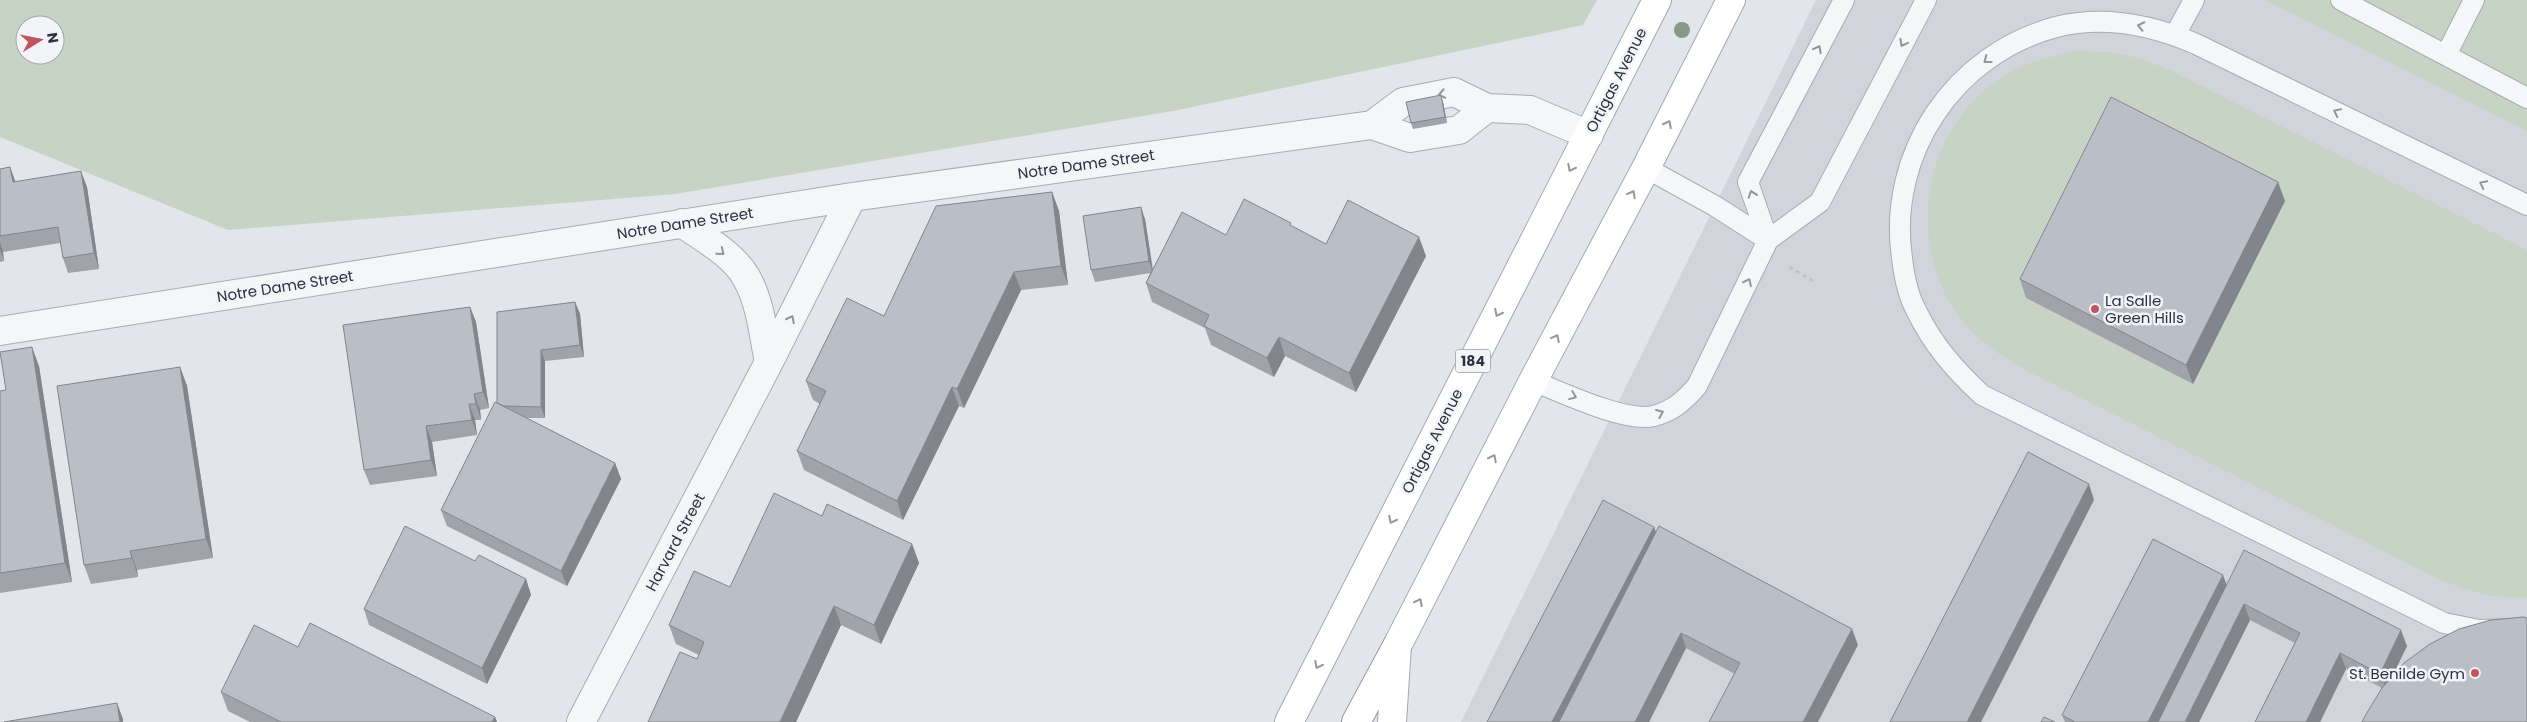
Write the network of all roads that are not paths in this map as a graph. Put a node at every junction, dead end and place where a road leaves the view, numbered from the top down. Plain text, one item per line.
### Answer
1 (1657, 0) edge
2 (1731, 0) edge
3 (1844, 0) edge
4 (1926, 0) edge
5 (2194, 0) edge
6 (2341, 0) edge
7 (2474, 0) edge
8 (2175, 35) junction
9 (2446, 55) junction
10 (2527, 98) edge
11 (1487, 108) junction
12 (1372, 124) junction
13 (1588, 135) junction
14 (1646, 168) junction
15 (852, 197) junction
16 (2527, 205) edge
17 (682, 223) junction
18 (1768, 240) junction
19 (0, 331) edge
20 (769, 362) junction
21 (1533, 381) junction
22 (2527, 629) edge
23 (1397, 646) junction
24 (581, 722) edge
25 (1289, 722) edge
26 (1356, 722) edge
27 (1392, 722) edge

1 - 13 main road, Ortigas Avenue / 184
14 -> 2 main road
18 -> 3 lane
4 -> 18 lane
5 - 8 lane
6 - 9 lane
7 - 9 lane
16 -> 8 lane
8 -> 22 lane
9 - 10 lane
11 - 12 street, Notre Dame Street
11 -> 12 street, Notre Dame Street
11 - 13 street, Notre Dame Street
12 - 15 street, Notre Dame Street
13 -> 25 main road, Ortigas Avenue / 184
14 - 18 lane
21 -> 14 main road
15 - 17 street, Notre Dame Street
20 -> 15 street, Harvard Street
17 - 19 street, Notre Dame Street
17 -> 20 street
21 -> 18 lane
20 - 24 street, Harvard Street
23 -> 21 main road
23 - 26 main road
23 - 27 main road

